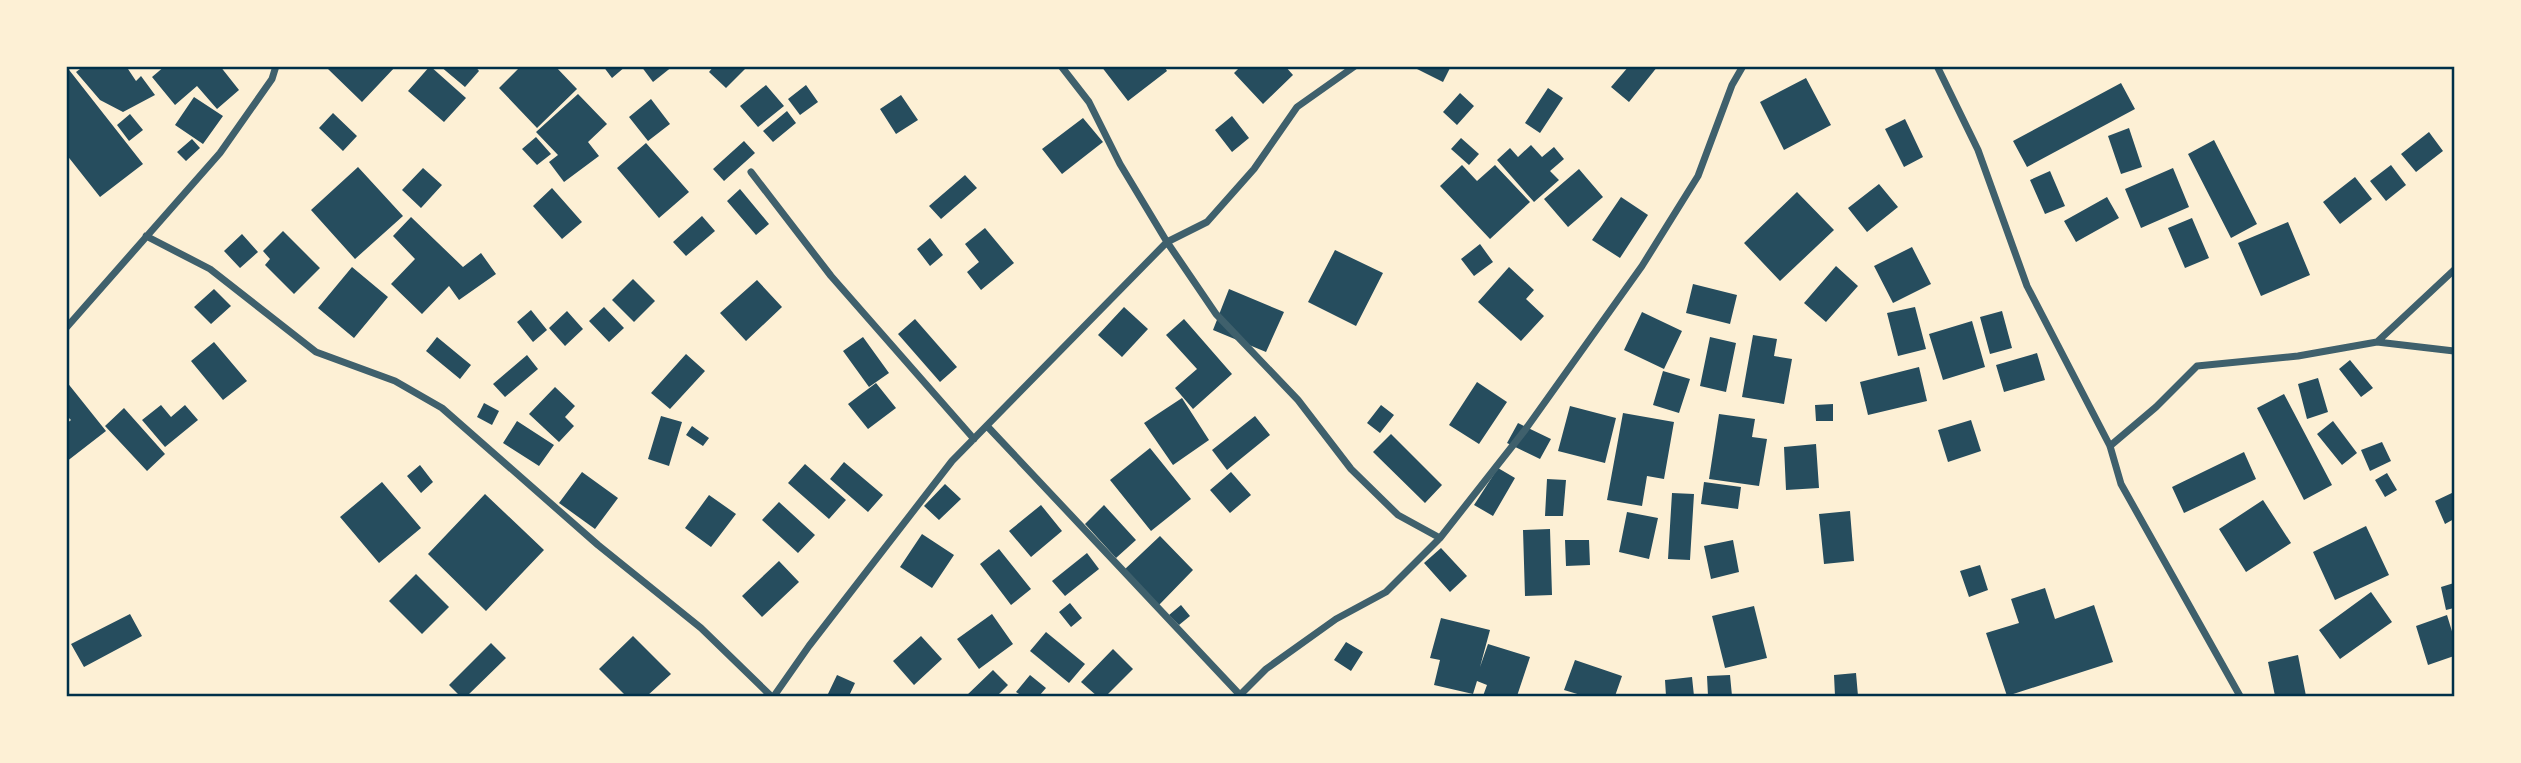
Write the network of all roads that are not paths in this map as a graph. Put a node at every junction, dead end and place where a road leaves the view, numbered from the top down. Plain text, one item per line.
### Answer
1 (276, 66) edge
2 (1061, 66) edge
3 (1354, 66) edge
4 (1743, 66) edge
5 (1937, 66) edge
6 (751, 172) dead end
7 (146, 236) junction
8 (1167, 242) junction
9 (2455, 270) edge
10 (66, 328) edge
11 (2377, 342) junction
12 (2455, 351) edge
13 (987, 426) junction
14 (974, 439) junction
15 (2110, 446) junction
16 (1440, 538) junction
17 (772, 696) edge
18 (1240, 696) edge
19 (2240, 696) edge

1 - 7 street
2 - 8 street
3 - 8 street
4 - 16 street
5 - 15 street
6 - 14 street
7 - 10 street
7 - 17 street
8 - 13 street
8 - 16 street
9 - 11 street
11 - 12 street
11 - 15 street
13 - 14 street
13 - 18 street
14 - 17 street
15 - 19 street
16 - 18 street

